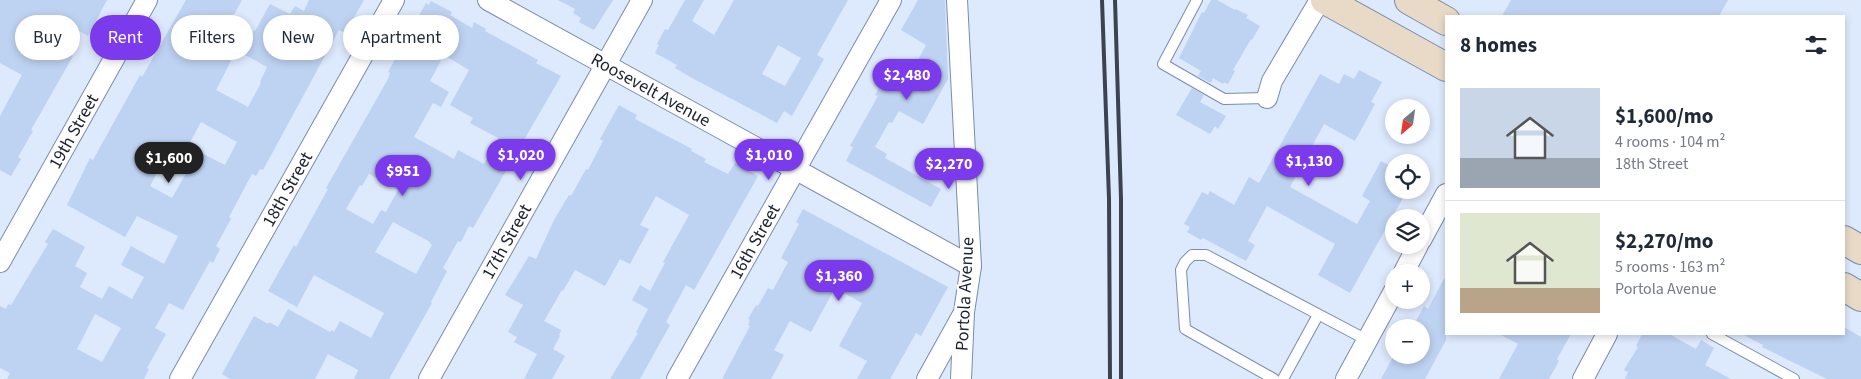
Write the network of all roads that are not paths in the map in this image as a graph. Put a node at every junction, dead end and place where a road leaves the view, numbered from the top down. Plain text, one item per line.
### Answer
1 (147, 0) edge
2 (394, 0) edge
3 (488, 0) edge
4 (642, 0) edge
5 (891, 0) edge
6 (957, 0) edge
7 (1197, 0) edge
8 (1320, 0) edge
9 (1325, 0) edge
10 (1409, 0) edge
11 (1445, 20) edge
12 (606, 66) junction
13 (1445, 66) edge
14 (1267, 98) joint
15 (795, 169) junction
16 (1445, 196) edge
17 (1430, 223) edge
18 (1845, 241) edge
19 (1861, 250) edge
20 (0, 262) edge
21 (971, 266) junction
22 (1845, 288) edge
23 (1861, 297) edge
24 (1385, 307) edge
25 (964, 312) junction
26 (1318, 315) junction
27 (1606, 335) edge
28 (1714, 335) edge
29 (1367, 340) junction
30 (180, 379) edge
31 (429, 379) edge
32 (677, 379) edge
33 (926, 379) edge
34 (961, 379) edge
35 (1274, 379) edge
36 (1283, 379) edge
37 (1346, 379) edge
38 (1583, 379) edge
39 (1794, 379) edge

1 - 20 street, 19th Street
2 - 30 street, 18th Street
3 - 12 street, Roosevelt Avenue
4 - 12 street, 17th Street
5 - 15 street, 16th Street
6 - 21 street, Portola Avenue
7 - 14 lane
8 - 14 street
9 - 13 main road
10 - 11 main road
12 - 15 street, Roosevelt Avenue
12 - 31 street, 17th Street
15 - 21 street, Roosevelt Avenue
15 - 32 street, 16th Street
16 - 17 street
18 - 19 main road
21 - 25 street, Portola Avenue
22 - 23 main road
24 - 29 street
25 - 33 street
25 - 34 street, Portola Avenue
26 - 29 lane
26 - 35 lane
26 - 36 lane
27 - 38 street
28 - 39 lane
29 - 37 street

